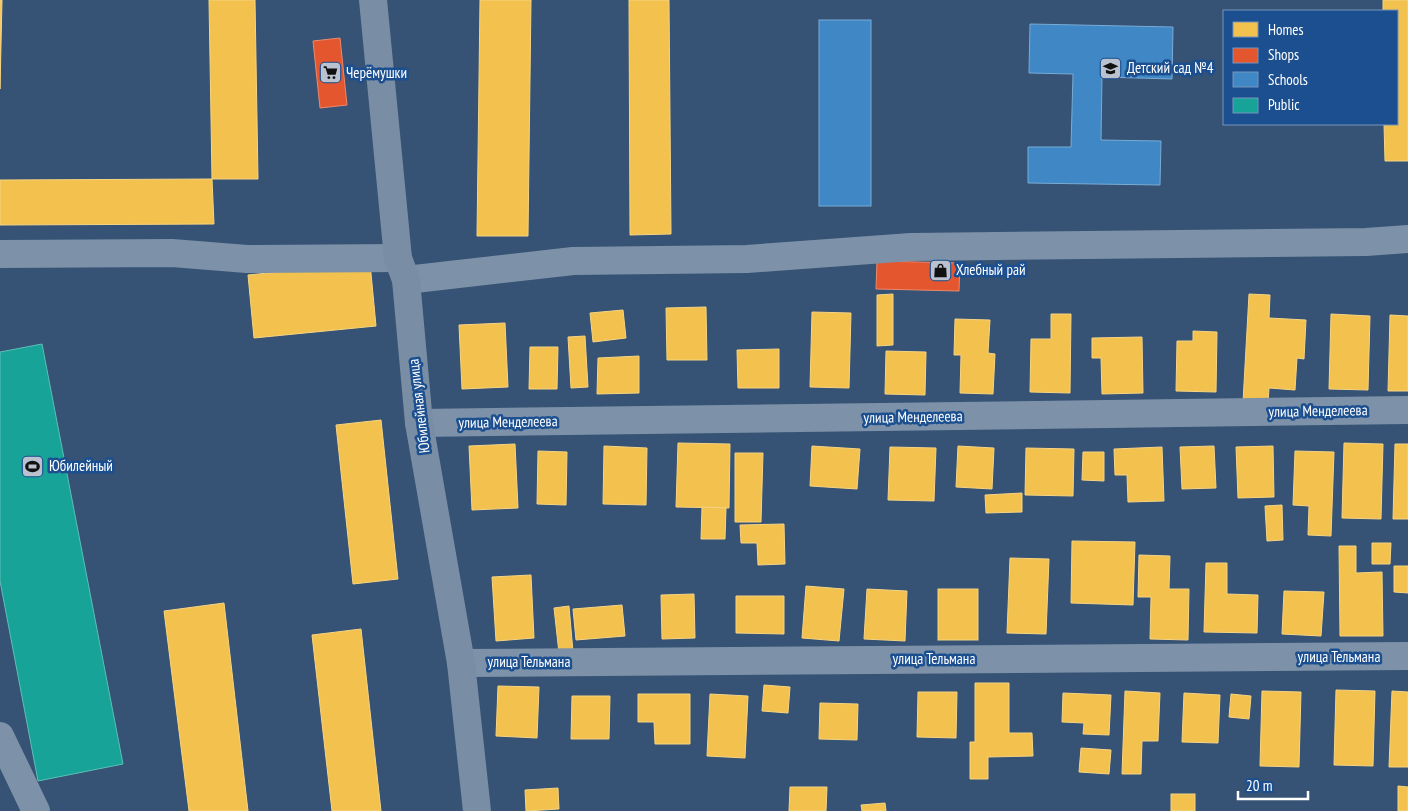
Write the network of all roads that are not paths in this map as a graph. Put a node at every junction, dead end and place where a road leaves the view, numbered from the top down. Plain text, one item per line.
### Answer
1 (373, 0) edge
2 (1408, 239) edge
3 (0, 254) edge
4 (402, 269) junction
5 (1408, 410) edge
6 (419, 423) junction
7 (1408, 656) edge
8 (461, 663) junction
9 (0, 736) edge
10 (36, 811) edge
11 (477, 811) edge

1 - 4 street, Юбилейная улица
2 - 4 street
3 - 4 street
4 - 6 street, Юбилейная улица
5 - 6 street, улица Менделеева
6 - 8 street, Юбилейная улица
7 - 8 street, улица Тельмана
8 - 11 street, Юбилейная улица
9 - 10 street

